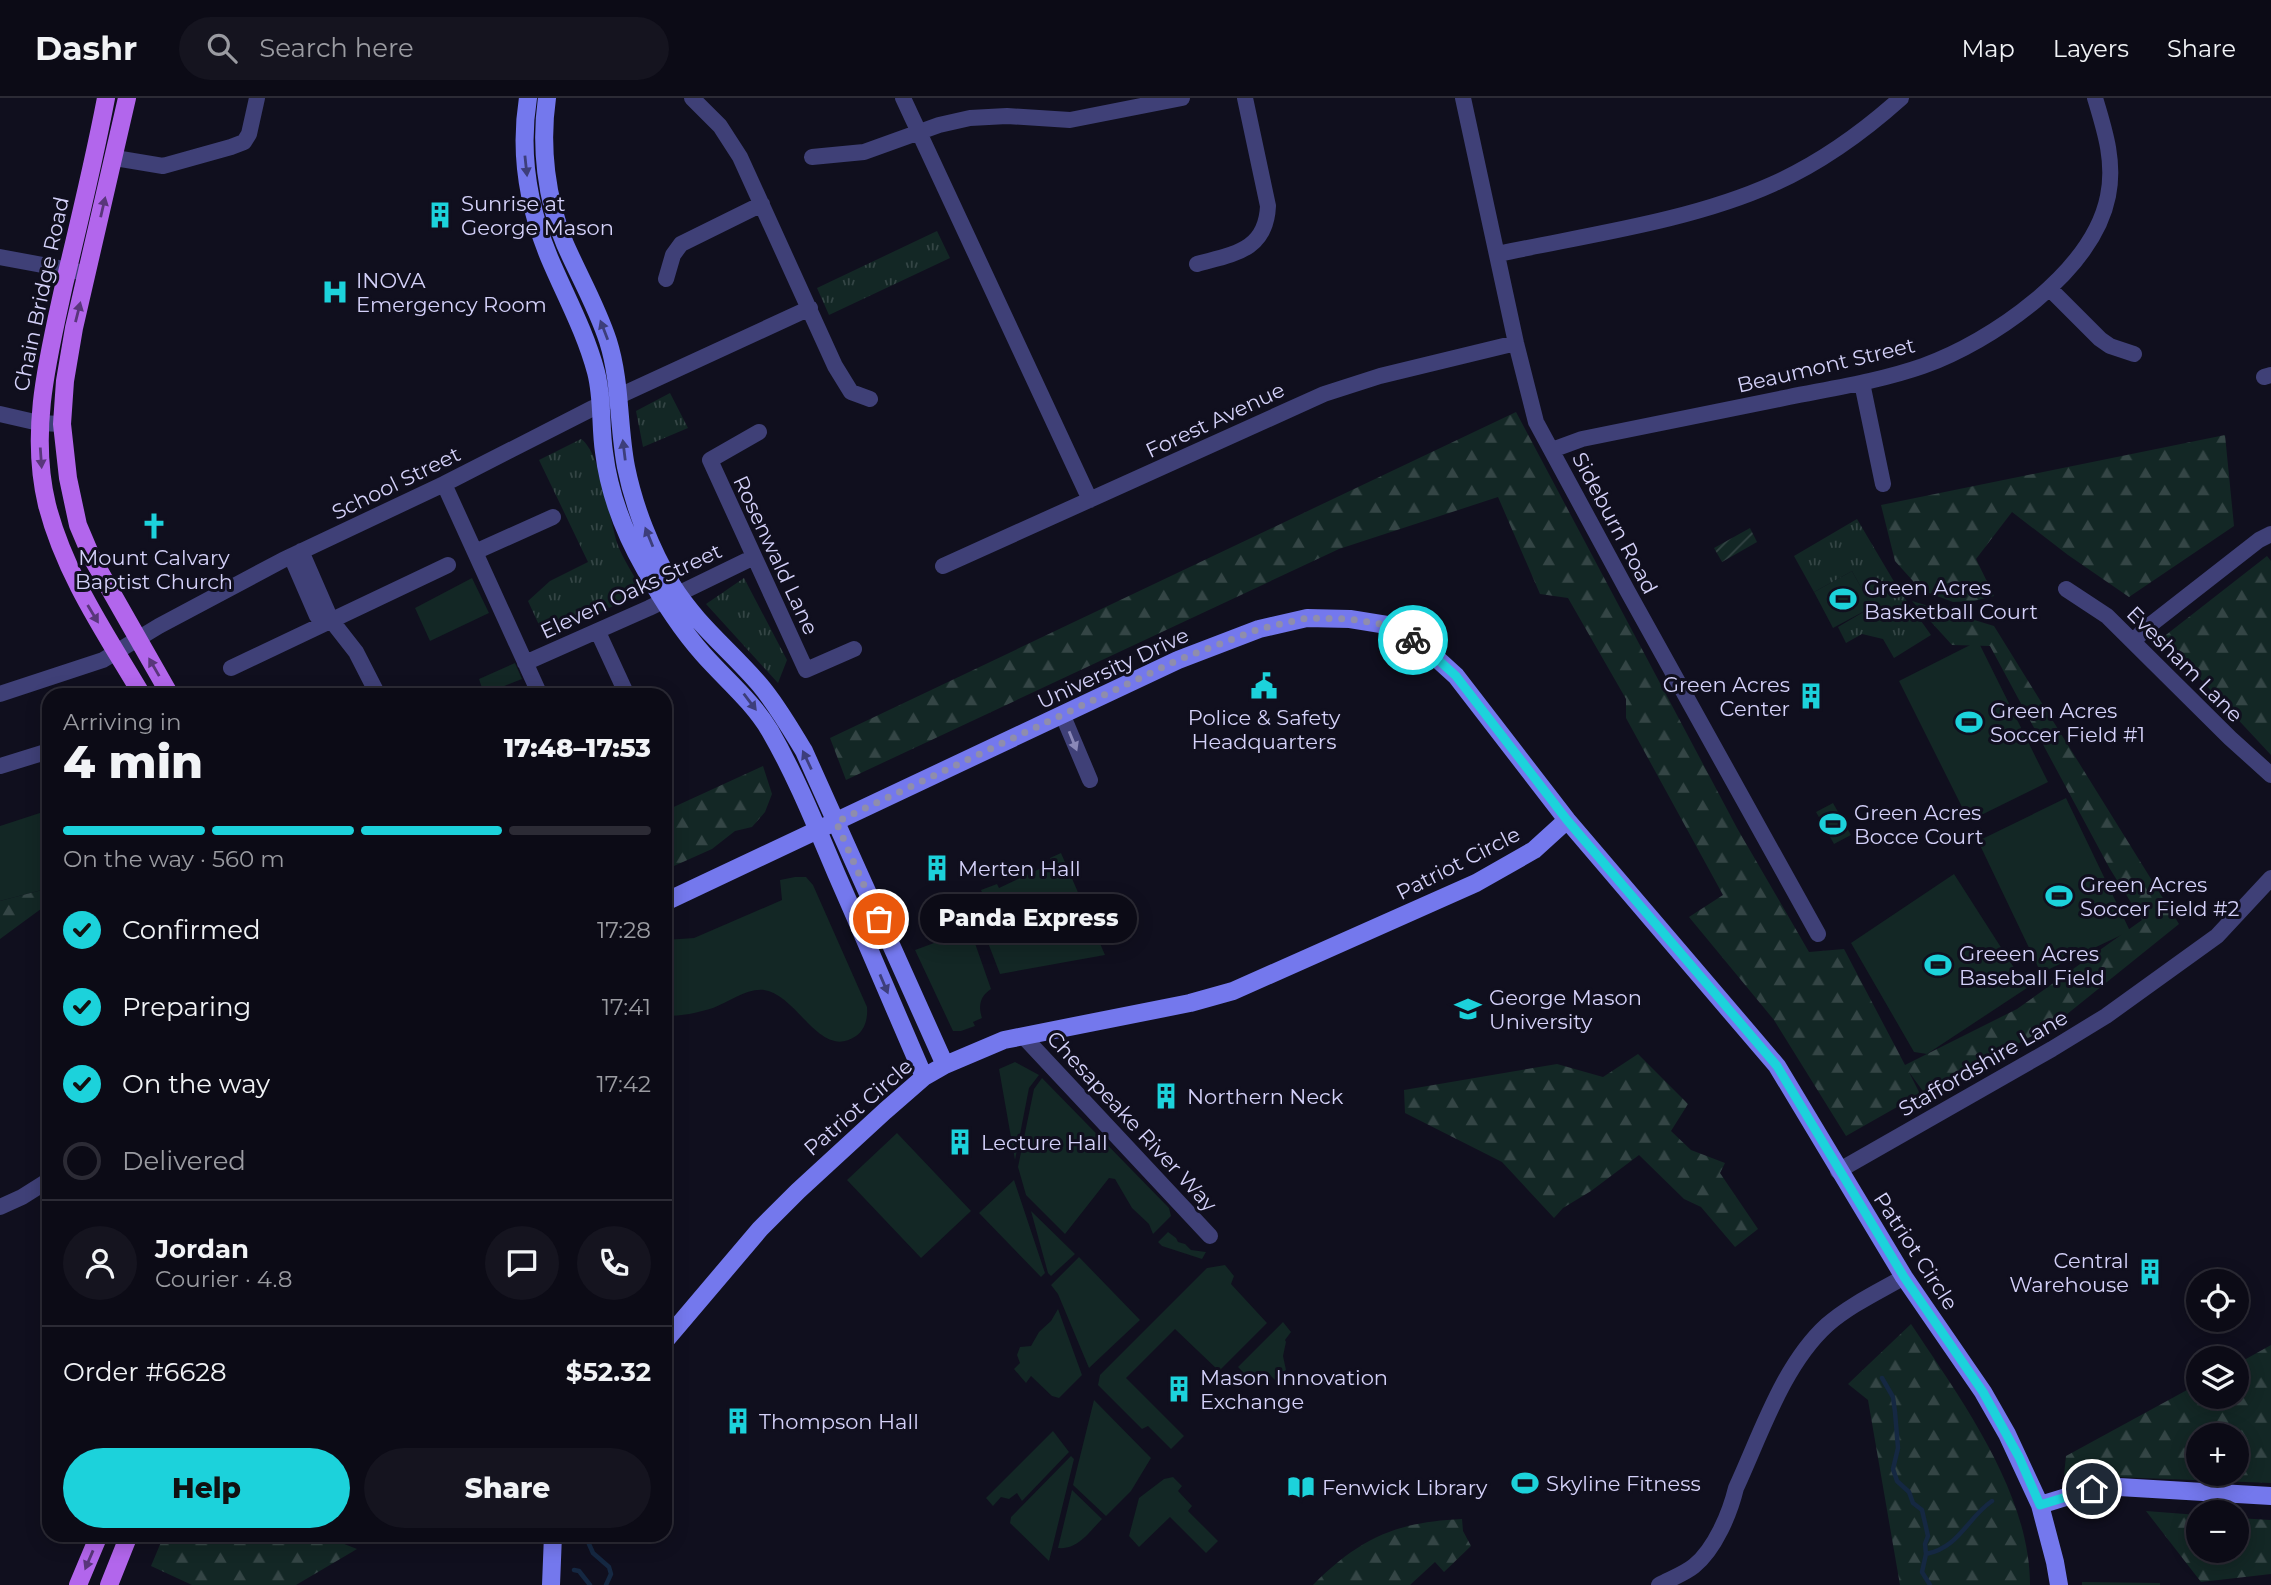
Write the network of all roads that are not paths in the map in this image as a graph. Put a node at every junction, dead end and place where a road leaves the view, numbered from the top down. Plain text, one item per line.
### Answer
1 (106, 98) edge
2 (127, 98) edge
3 (257, 98) edge
4 (528, 98) edge
5 (547, 98) edge
6 (692, 98) edge
7 (903, 98) edge
8 (1182, 98) edge
9 (1245, 98) edge
10 (1463, 98) edge
11 (1901, 98) edge
12 (2095, 98) edge
13 (919, 133) junction
14 (813, 157) dead end
15 (115, 158) junction
16 (762, 204) junction
17 (1497, 254) junction
18 (0, 257) edge
19 (1196, 264) dead end
20 (68, 270) junction
21 (88, 273) junction
22 (666, 279) dead end
23 (2050, 289) junction
24 (810, 308) junction
25 (1516, 343) junction
26 (2134, 354) dead end
27 (1862, 383) junction
28 (870, 399) dead end
29 (611, 400) junction
30 (0, 414) edge
31 (39, 423) junction
32 (62, 424) junction
33 (759, 432) dead end
34 (1552, 450) junction
35 (444, 484) junction
36 (1883, 484) dead end
37 (1090, 500) junction
38 (554, 517) dead end
39 (2271, 534) edge
40 (475, 552) junction
41 (296, 554) junction
42 (754, 557) junction
43 (448, 565) dead end
44 (943, 566) dead end
45 (2066, 589) dead end
46 (671, 598) junction
47 (331, 620) junction
48 (598, 632) junction
49 (138, 640) junction
50 (2134, 641) junction
51 (854, 649) dead end
52 (117, 653) junction
53 (525, 663) junction
54 (231, 668) dead end
55 (138, 688) edge
56 (166, 688) edge
57 (374, 688) edge
58 (537, 688) edge
59 (624, 688) edge
60 (0, 694) edge
61 (1063, 716) junction
62 (42, 753) edge
63 (0, 766) edge
64 (2271, 775) edge
65 (1090, 780) dead end
66 (1567, 820) junction
67 (836, 822) junction
68 (818, 831) junction
69 (2271, 878) edge
70 (672, 899) edge
71 (1818, 934) dead end
72 (1023, 1036) junction
73 (945, 1065) junction
74 (924, 1077) junction
75 (1838, 1171) junction
76 (42, 1184) edge
77 (0, 1207) edge
78 (1210, 1236) dead end
79 (1904, 1277) junction
80 (672, 1333) edge
81 (2271, 1496) edge
82 (2040, 1505) junction
83 (96, 1542) edge
84 (126, 1542) edge
85 (552, 1542) edge
86 (78, 1585) edge
87 (109, 1585) edge
88 (551, 1585) edge
89 (1659, 1585) edge
90 (2059, 1585) edge

1 - 20 main road, Chain Bridge Road
2 - 15 main road, Chain Bridge Road
3 - 15 street
4 -> 29 street
29 -> 5 street
6 - 16 street
7 - 13 street
8 - 13 street
9 - 19 street
10 - 17 street, Sideburn Road
11 - 17 street
12 - 23 street, Beaumont Street
13 - 14 street
13 - 37 street
21 -> 15 main road, Chain Bridge Road
16 - 22 street
16 - 24 street
17 - 25 street, Sideburn Road
18 - 20 street
20 - 21 street
20 - 31 main road, Chain Bridge Road
32 -> 21 main road, Chain Bridge Road
23 - 26 street
23 - 27 street, Beaumont Street
24 - 28 street
24 - 29 street, School Street
25 - 34 street, Sideburn Road
25 - 37 street, Forest Avenue
27 - 34 street, Beaumont Street
27 - 36 street
29 - 35 street, School Street
29 - 46 street
30 - 31 street
31 - 32 street
31 -> 52 main road, Chain Bridge Road
32 - 49 main road, Chain Bridge Road
33 - 42 street, Rosenwald Lane
34 - 71 street, Sideburn Road
35 - 40 street
35 - 41 street, School Street
37 - 44 street, Forest Avenue
38 - 40 street
39 - 50 street
40 - 53 street
41 - 47 street
41 - 49 street, School Street
42 - 46 street, Eleven Oaks Street
42 - 51 street, Rosenwald Lane
43 - 47 street
45 - 50 street, Evesham Lane
46 - 48 street, Eleven Oaks Street
67 -> 46 street
46 -> 68 street
47 - 54 street
47 - 57 street
48 - 53 street, Eleven Oaks Street
48 - 59 street
49 - 52 street, School Street
56 -> 49 main road, Chain Bridge Road
50 - 64 street, Evesham Lane
52 - 55 main road, Chain Bridge Road
52 - 60 street, School Street
53 - 58 street
61 -> 65 street
61 - 66 street, University Drive
61 - 67 street, University Drive
62 - 63 street
66 - 72 street, Patriot Circle
66 - 75 street, Patriot Circle
67 - 68 street, University Drive
67 - 73 street
68 - 70 street, University Drive
68 -> 74 street
69 - 75 street, Staffordshire Lane
72 - 73 street, Patriot Circle
72 - 78 street, Chesapeake River Way
73 - 74 street, Patriot Circle
74 - 80 street, Patriot Circle
75 - 79 street, Patriot Circle
76 - 77 street
79 - 82 street, Patriot Circle
79 - 89 street
81 - 82 street
82 - 90 street, Patriot Circle
83 -> 86 main road
84 - 87 main road
85 - 88 street

